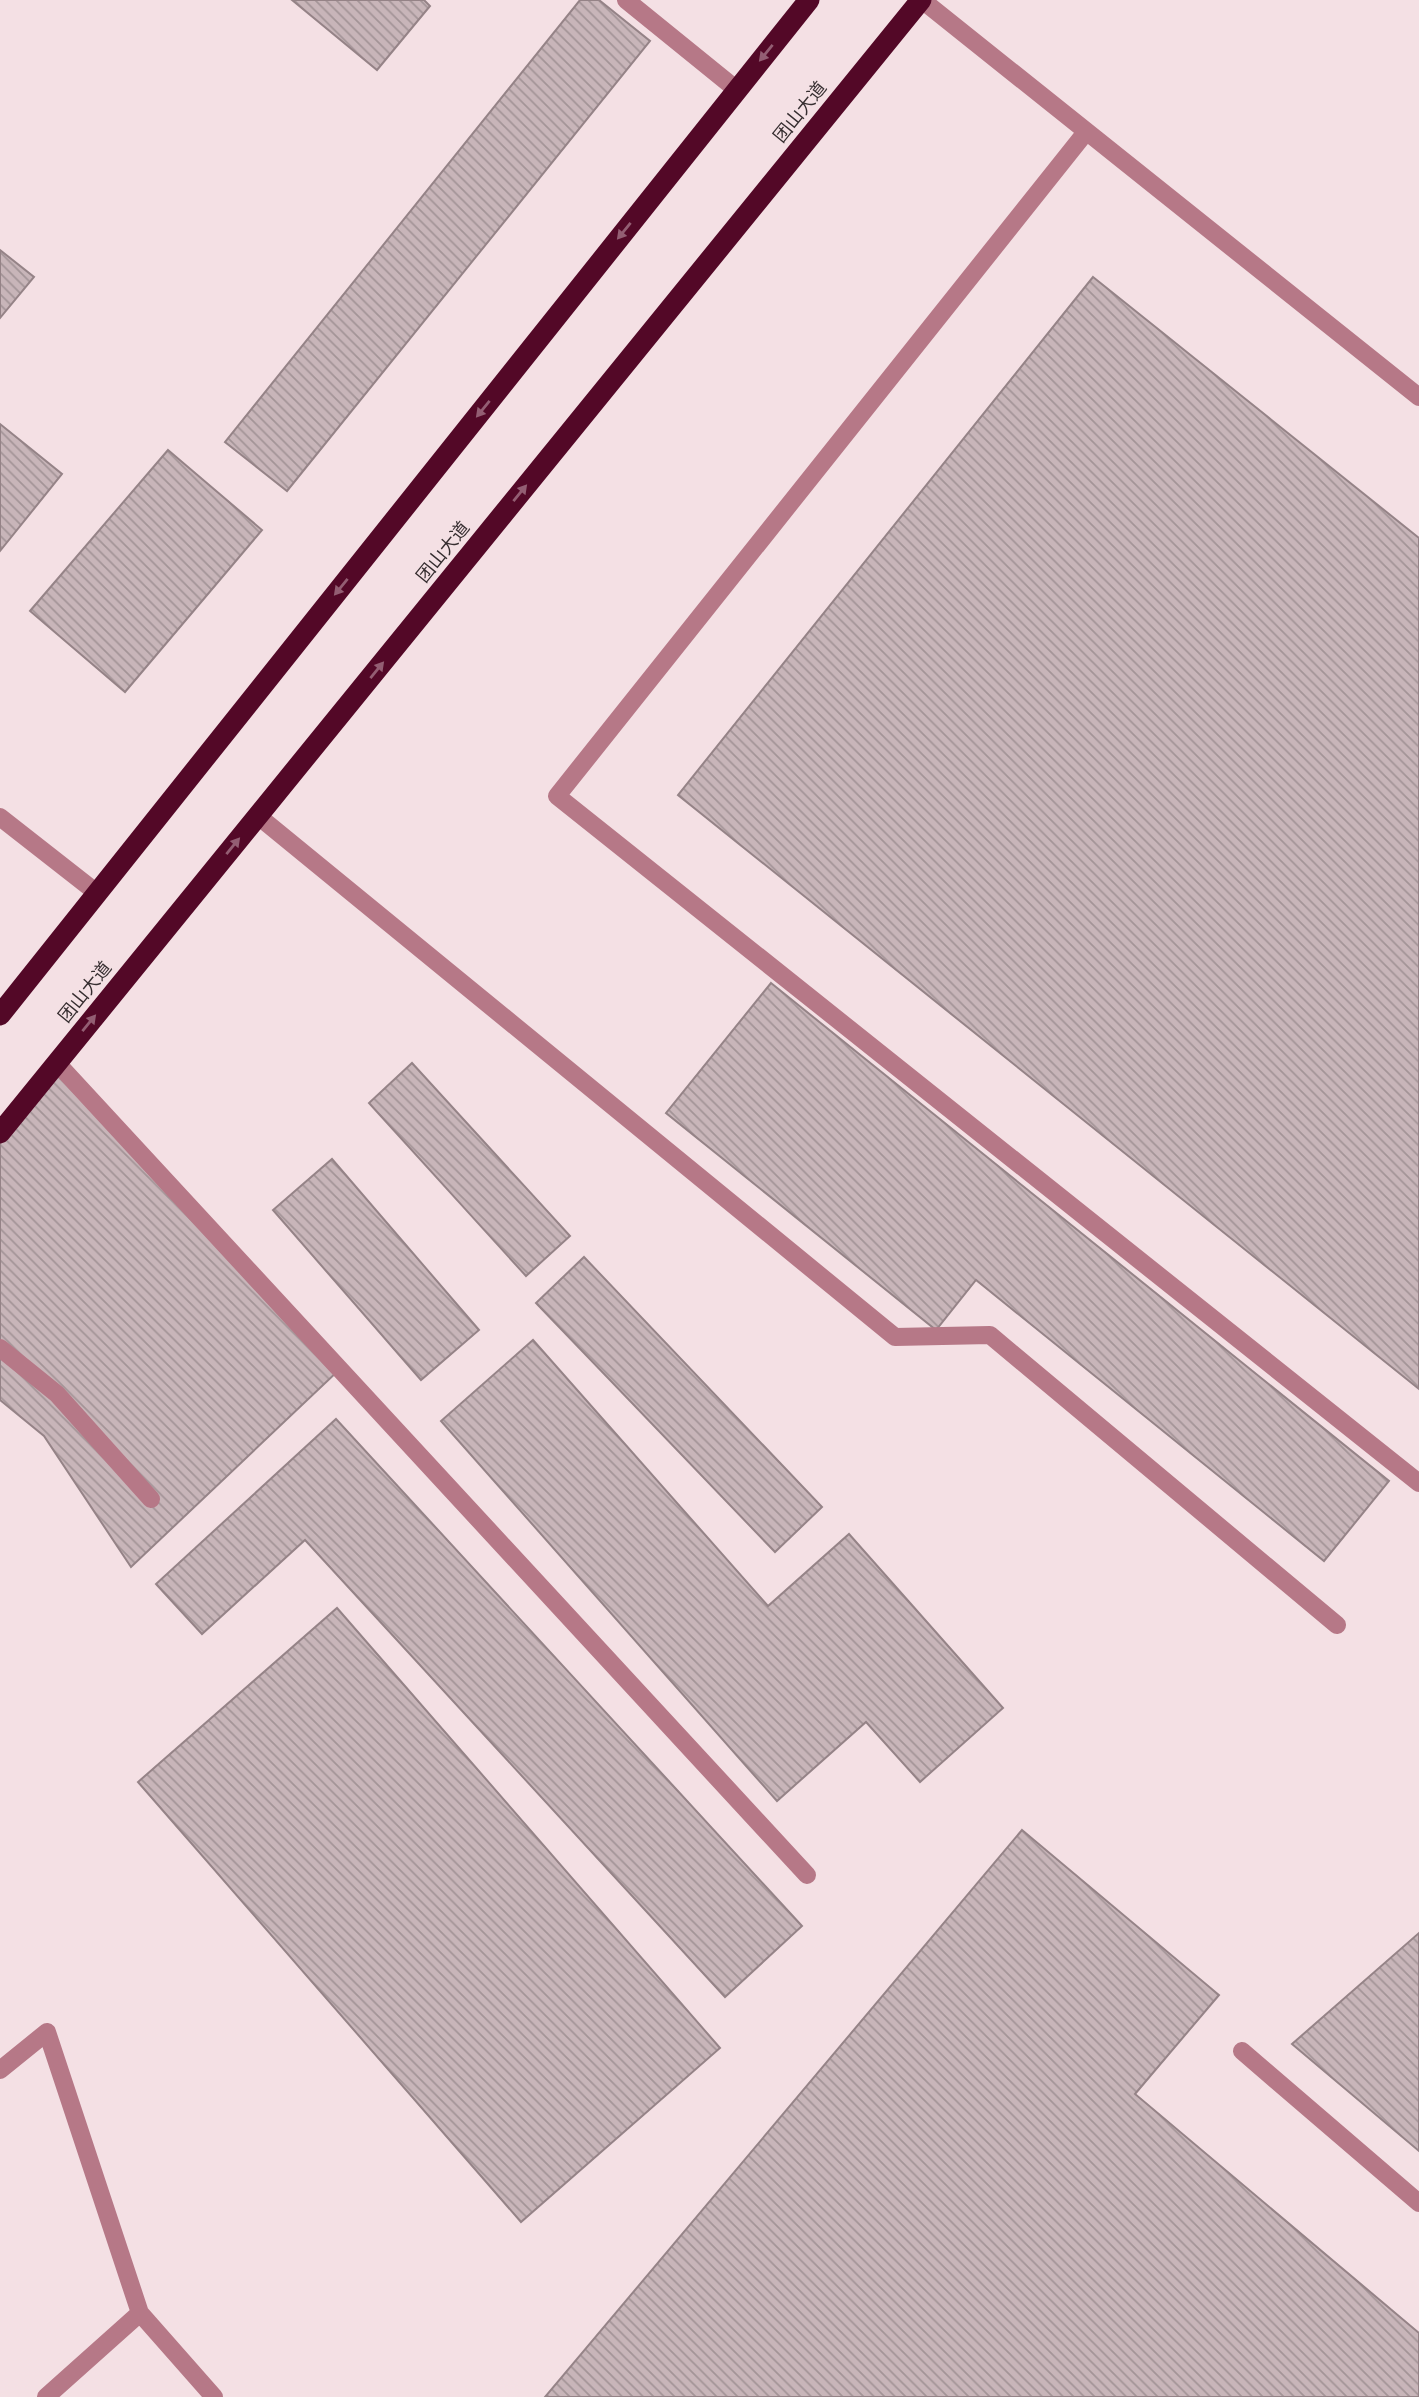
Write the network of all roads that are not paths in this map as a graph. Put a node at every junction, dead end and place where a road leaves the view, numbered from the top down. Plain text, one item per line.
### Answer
1 (626, 0) edge
2 (809, 0) edge
3 (921, 0) edge
4 (737, 90) junction
5 (1086, 132) junction
6 (1419, 397) edge
7 (258, 816) junction
8 (0, 817) edge
9 (97, 893) junction
10 (0, 1015) edge
11 (57, 1063) junction
12 (0, 1133) edge
13 (0, 1348) edge
14 (1419, 1483) edge
15 (151, 1499) dead end
16 (1337, 1625) dead end
17 (807, 1875) dead end
18 (1242, 2051) dead end
19 (0, 2070) edge
20 (1419, 2203) edge
21 (140, 2313) junction
22 (46, 2397) edge
23 (214, 2397) edge

1 - 4 lane
2 -> 4 highway
3 - 5 lane
7 -> 3 highway, 团山大道
4 -> 9 highway
5 - 6 lane
5 - 14 lane
11 -> 7 highway, 团山大道
7 - 16 lane
8 - 9 lane
9 - 10 highway
11 - 12 highway, 团山大道
11 - 17 lane
13 - 15 lane
18 - 20 lane
19 - 21 lane
21 - 22 lane
21 - 23 lane

